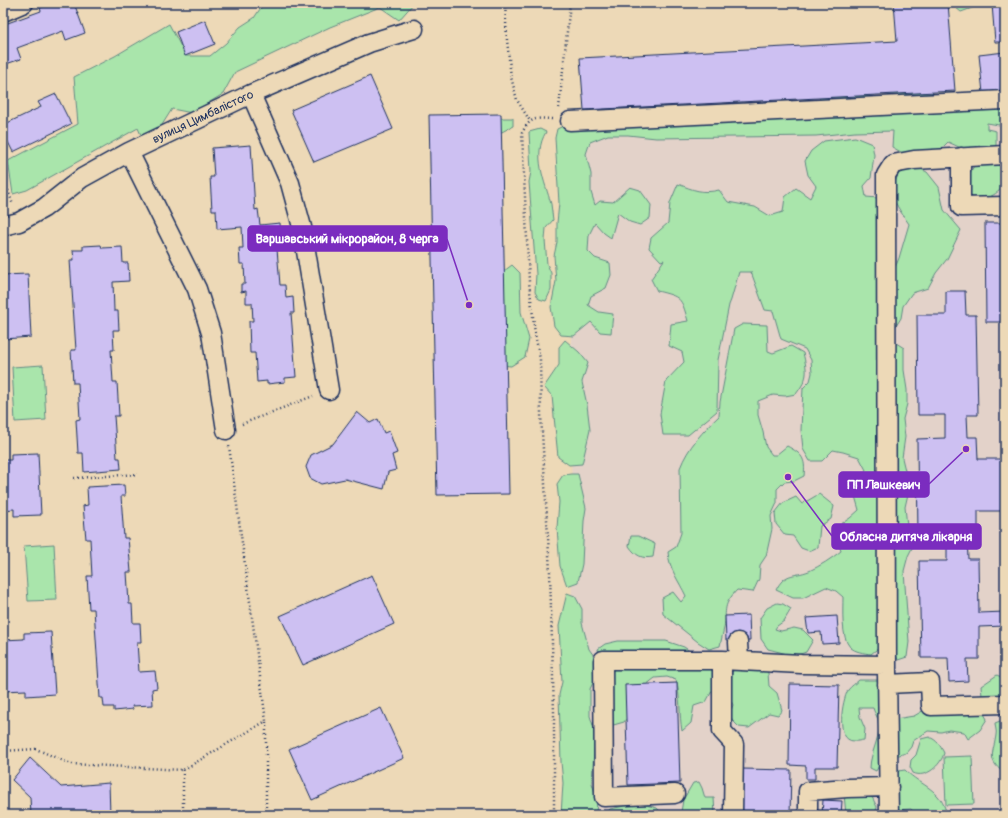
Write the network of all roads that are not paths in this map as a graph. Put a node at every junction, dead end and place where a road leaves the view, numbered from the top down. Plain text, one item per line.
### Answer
1 (24, 3) edge
2 (3, 12) edge
3 (414, 29) dead end
4 (250, 94) junction
5 (1005, 100) edge
6 (564, 121) road end
7 (129, 152) junction
8 (1005, 155) edge
9 (961, 157) junction
10 (1005, 206) edge
11 (11, 224) edge
12 (329, 390) road end
13 (226, 430) road end
14 (738, 642) dead end
15 (731, 660) junction
16 (887, 665) junction
17 (887, 684) junction
18 (1005, 704) edge
19 (889, 787) junction
20 (675, 794) dead end
21 (733, 815) edge
22 (808, 815) edge
23 (889, 815) edge

1 - 2 lane
3 - 4 lane, вулиця Цимбалістого
4 - 7 lane, вулиця Цимбалістого
4 - 12 lane
5 - 6 lane
7 - 11 lane, вулиця Цимбалістого
7 - 13 lane
8 - 9 lane
9 - 10 lane
9 - 16 lane
14 - 15 lane
15 - 16 lane
15 - 20 lane
15 - 21 lane
16 - 17 lane
17 - 18 lane
17 - 19 lane
19 - 22 lane
19 - 23 lane

